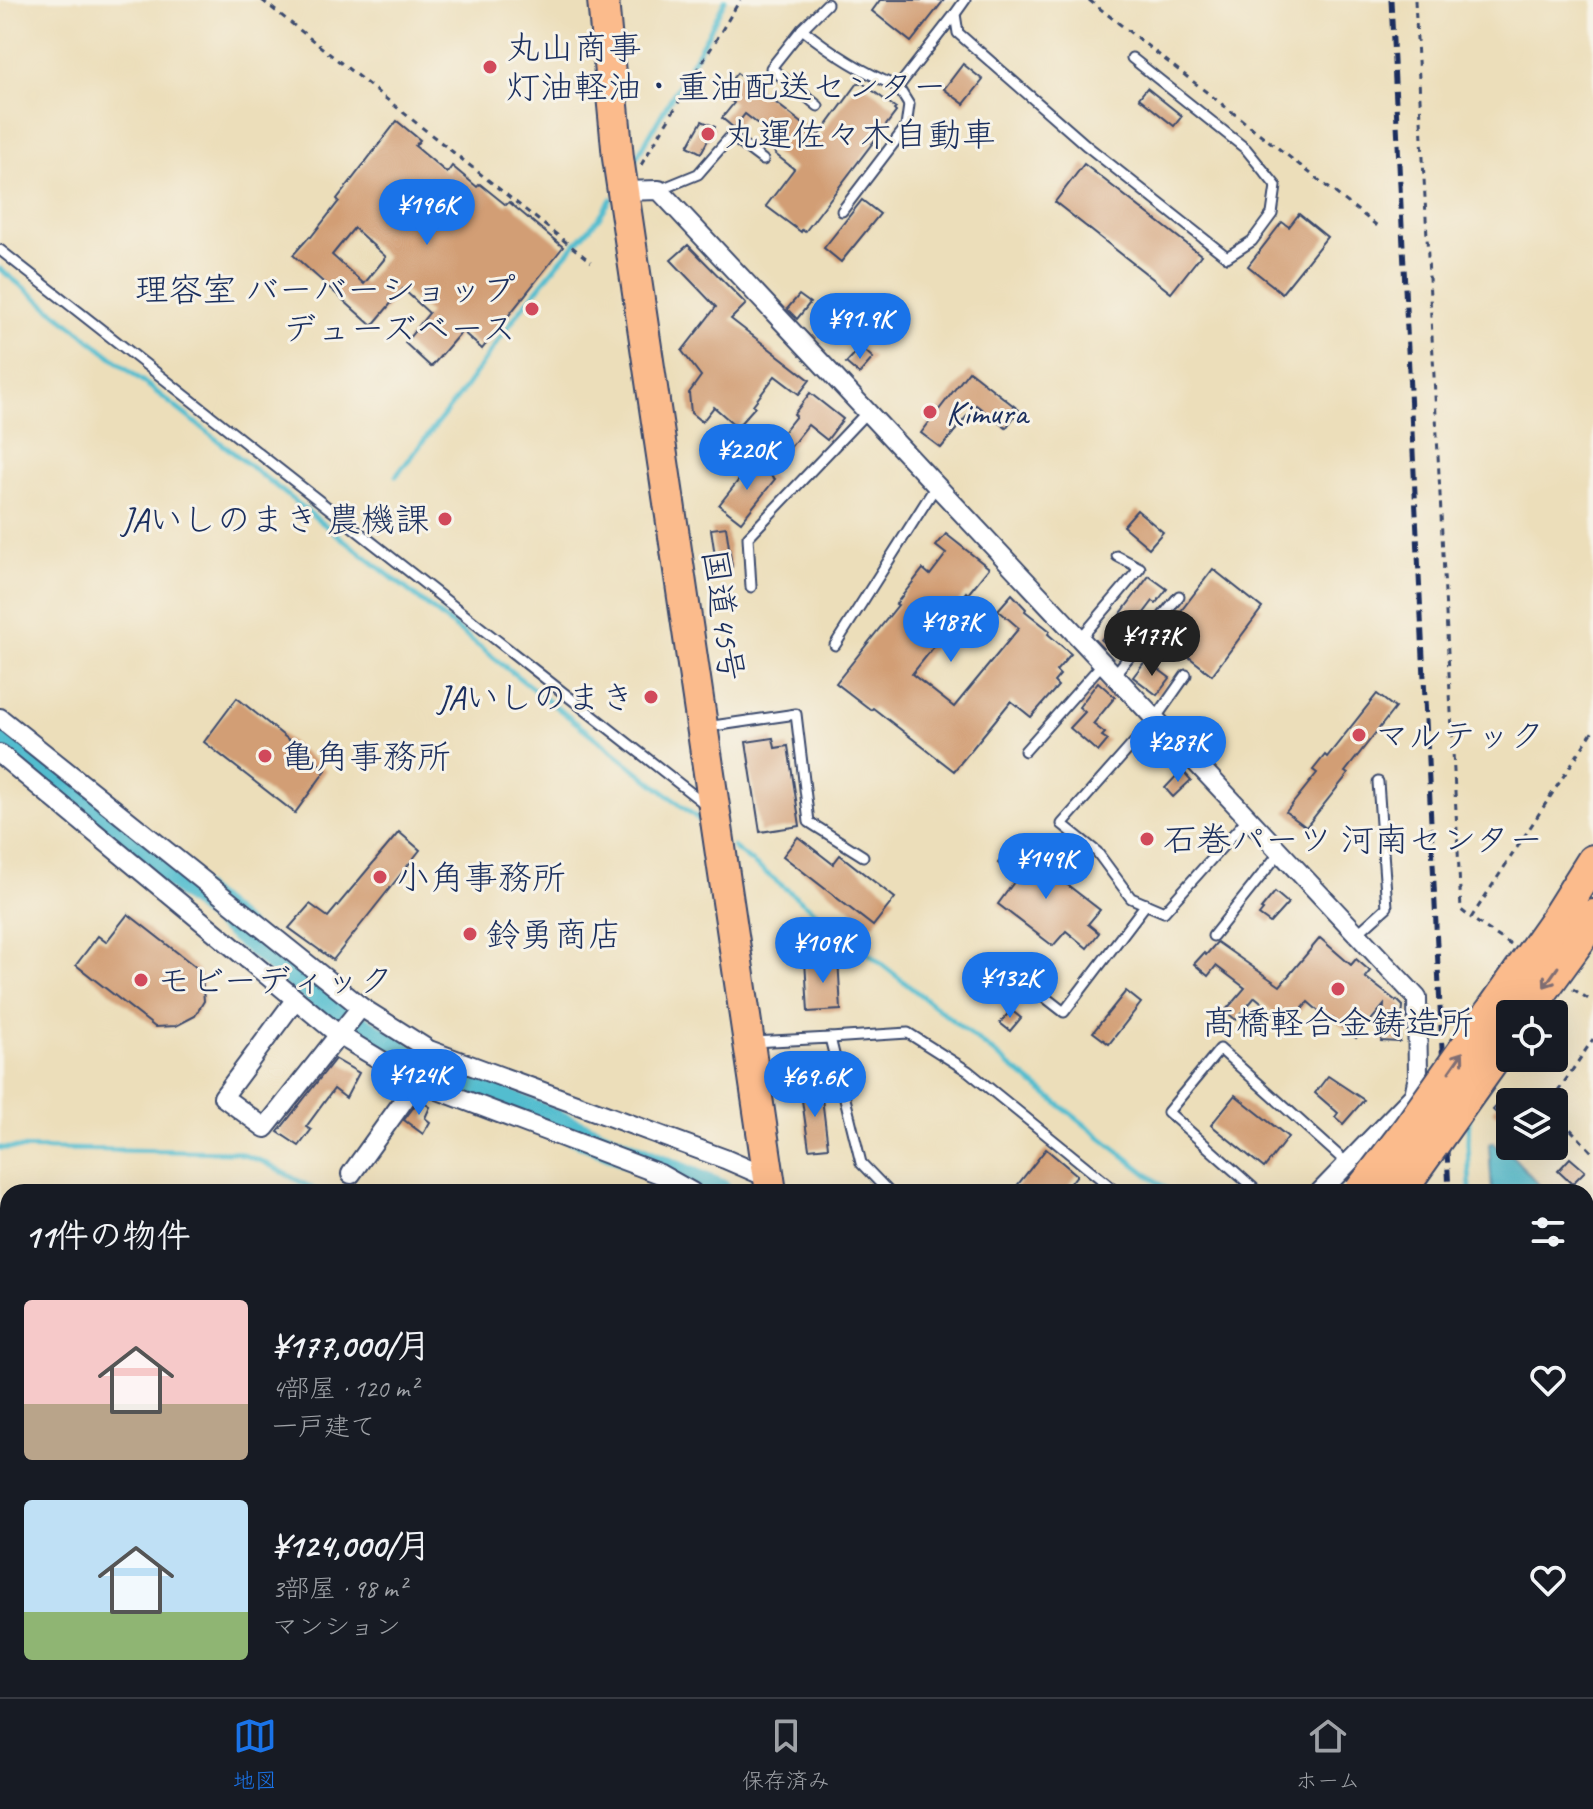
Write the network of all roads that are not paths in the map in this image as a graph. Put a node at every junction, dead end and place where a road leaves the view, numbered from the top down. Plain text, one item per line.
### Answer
1 (603, 0) edge
2 (965, 0) edge
3 (827, 4) dead end
4 (955, 14) junction
5 (802, 29) junction
6 (1132, 58) dead end
7 (898, 87) junction
8 (818, 106) dead end
9 (763, 160) dead end
10 (622, 183) junction
11 (659, 190) junction
12 (842, 211) dead end
13 (0, 250) edge
14 (867, 412) junction
15 (936, 486) junction
16 (1117, 556) dead end
17 (751, 587) dead end
18 (1179, 596) dead end
19 (1080, 639) junction
20 (835, 645) dead end
21 (1108, 669) junction
22 (1186, 675) dead end
23 (0, 718) edge
24 (1155, 719) junction
25 (702, 728) junction
26 (1025, 751) dead end
27 (0, 754) edge
28 (1378, 782) dead end
29 (1248, 818) junction
30 (717, 827) junction
31 (1280, 852) junction
32 (863, 856) dead end
33 (1593, 861) edge
34 (1146, 904) junction
35 (1575, 927) edge
36 (1357, 934) junction
37 (1213, 936) dead end
38 (1001, 963) dead end
39 (295, 1000) junction
40 (1533, 1000) edge
41 (361, 1007) junction
42 (339, 1035) junction
43 (830, 1038) junction
44 (749, 1042) junction
45 (1496, 1056) edge
46 (417, 1082) junction
47 (351, 1174) dead end
48 (1354, 1178) edge
49 (678, 1184) edge
50 (771, 1184) edge
51 (773, 1184) edge
52 (881, 1184) edge
53 (1107, 1184) edge
54 (1249, 1184) edge
55 (1405, 1184) edge

1 - 10 highway, 国道45号
2 - 4 lane
3 - 5 lane
4 - 6 lane
4 - 7 lane
5 - 7 lane
5 - 8 lane
7 - 12 lane
9 - 11 lane
10 - 11 street
10 - 25 highway, 国道45号
11 - 14 street
13 - 30 lane
14 - 15 street
14 - 17 lane
15 - 19 street
15 - 20 lane
16 - 19 lane
18 - 21 lane
19 - 21 street
21 - 24 street
21 - 26 lane
22 - 24 lane
23 - 41 street
24 - 29 street
24 - 34 lane
25 - 30 highway, 国道45号
25 - 32 lane
27 - 39 street
28 - 36 lane
29 - 31 street
29 - 34 lane
30 - 44 highway, 国道45号
31 - 36 street
31 - 37 lane
33 - 35 highway
34 - 38 lane
35 -> 40 highway, bridge
48 -> 35 highway, bridge
36 - 48 street
39 - 42 street
39 - 42 street
41 - 42 street
41 - 50 street
42 - 46 street
43 - 44 lane
43 - 52 lane
43 - 53 lane
44 - 51 highway, 国道45号
45 - 55 highway, bridge
46 - 47 street
46 - 49 street
48 - 54 lane

